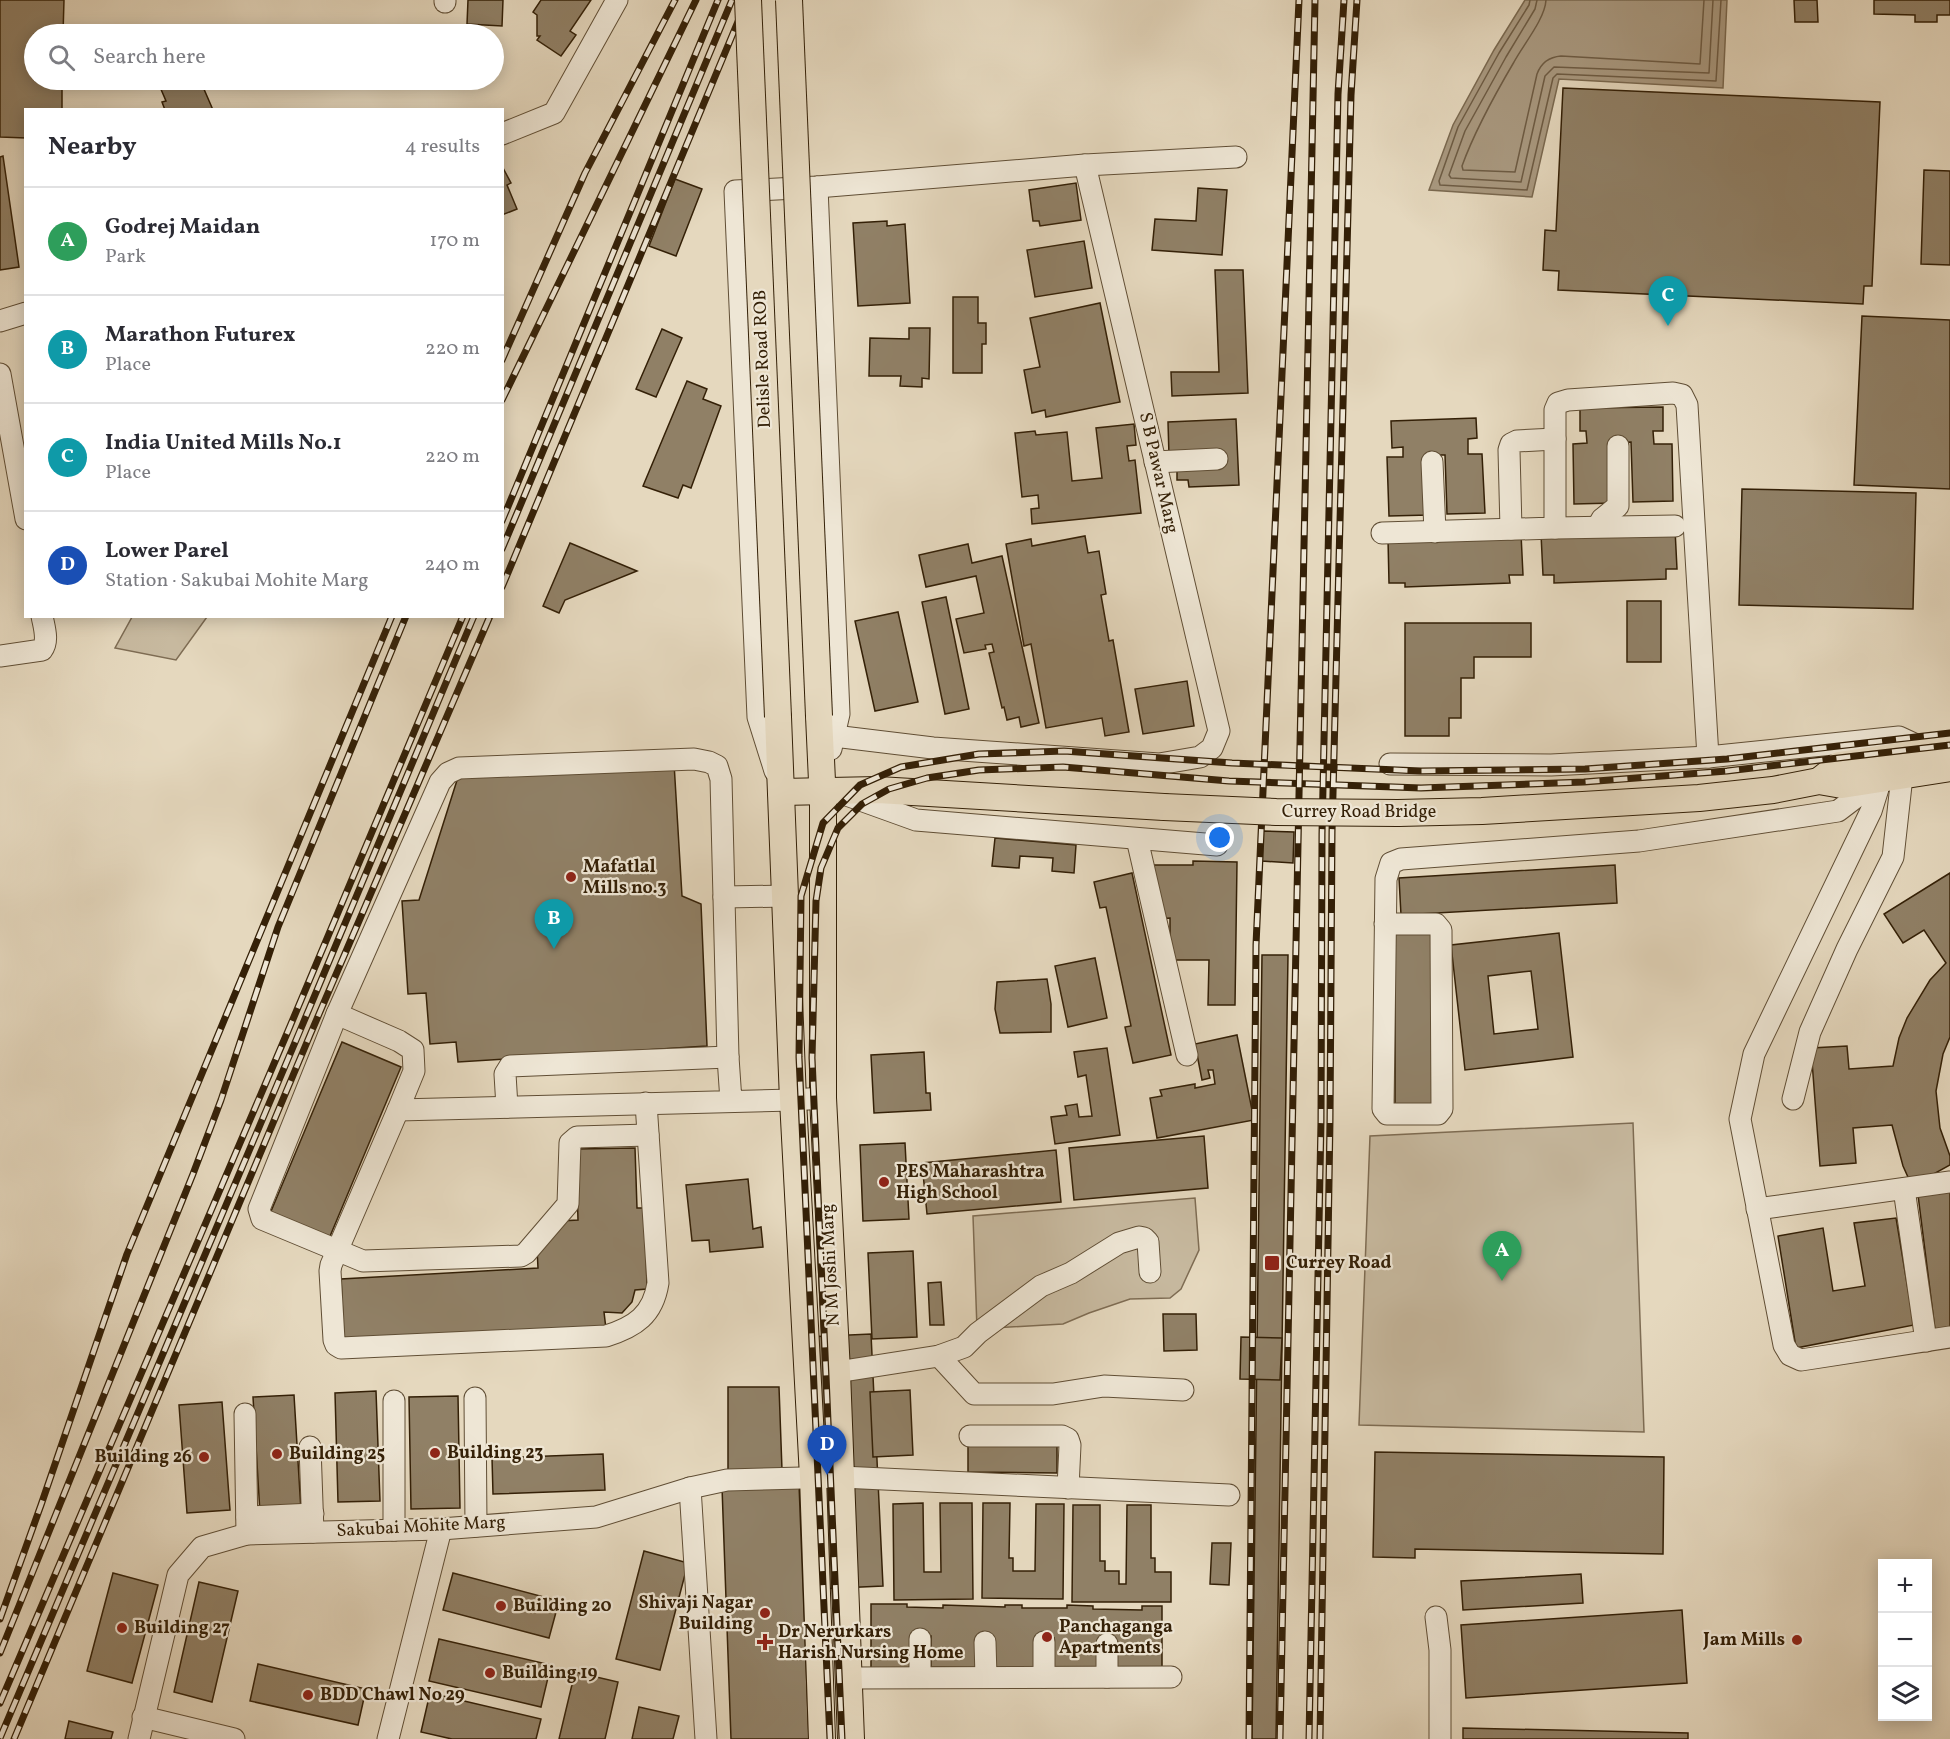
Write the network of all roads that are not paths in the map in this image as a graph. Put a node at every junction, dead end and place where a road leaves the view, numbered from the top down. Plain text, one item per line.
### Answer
1 (617, 0) edge
2 (748, 0) edge
3 (789, 0) edge
4 (504, 133) edge
5 (1236, 157) dead end
6 (1084, 165) junction
7 (817, 187) junction
8 (24, 314) edge
9 (0, 321) edge
10 (0, 374) edge
11 (1556, 439) junction
12 (1618, 446) dead end
13 (1217, 459) dead end
14 (1155, 462) junction
15 (1432, 462) dead end
16 (24, 508) edge
17 (1598, 526) junction
18 (1675, 526) dead end
19 (1555, 528) junction
20 (1511, 529) junction
21 (1435, 532) junction
22 (1382, 533) dead end
23 (42, 618) edge
24 (0, 656) edge
25 (834, 736) junction
26 (1939, 749) edge
27 (1708, 757) junction
28 (1390, 764) dead end
29 (1950, 768) edge
30 (1880, 774) junction
31 (829, 791) junction
32 (781, 792) junction
33 (1137, 839) junction
34 (1217, 845) dead end
35 (785, 896) junction
36 (724, 897) junction
37 (1385, 924) junction
38 (337, 1014) junction
39 (1188, 1055) dead end
40 (728, 1057) junction
41 (823, 1098) junction
42 (1793, 1099) dead end
43 (793, 1100) junction
44 (731, 1101) junction
45 (646, 1103) junction
46 (507, 1107) junction
47 (398, 1110) junction
48 (648, 1134) junction
49 (1950, 1182) edge
50 (1904, 1189) junction
51 (1757, 1209) junction
52 (336, 1251) junction
53 (1150, 1272) dead end
54 (1950, 1337) edge
55 (1926, 1341) junction
56 (939, 1356) junction
57 (837, 1372) junction
58 (1183, 1390) dead end
59 (475, 1398) dead end
60 (394, 1401) dead end
61 (245, 1414) dead end
62 (970, 1436) dead end
63 (310, 1447) dead end
64 (813, 1477) junction
65 (841, 1477) junction
66 (690, 1488) junction
67 (1068, 1488) junction
68 (1229, 1495) dead end
69 (313, 1523) junction
70 (247, 1526) junction
71 (476, 1526) junction
72 (441, 1529) junction
73 (394, 1530) junction
74 (1436, 1617) dead end
75 (920, 1639) dead end
76 (985, 1642) dead end
77 (1044, 1642) dead end
78 (1107, 1644) dead end
79 (920, 1677) junction
80 (986, 1677) junction
81 (1044, 1677) junction
82 (1107, 1677) junction
83 (1171, 1677) dead end
84 (849, 1678) junction
85 (143, 1718) junction
86 (139, 1739) edge
87 (234, 1739) edge
88 (388, 1739) edge
89 (706, 1739) edge
90 (822, 1739) edge
91 (851, 1739) edge
92 (1440, 1739) edge

1 - 4 street
2 - 32 main road, Delisle Road ROB, bridge
3 - 31 main road, N M Joshi Marg, bridge
5 - 6 street
6 - 7 street
6 - 14 street, S B Pawar Marg
7 - 25 street
7 - 32 street
8 - 9 street
10 - 16 street
11 - 19 street
11 - 20 street
11 - 27 street
12 - 17 street
13 - 14 street
14 - 25 street, S B Pawar Marg
15 - 21 street
17 - 18 street
17 - 19 street
19 - 20 street
20 - 21 street
21 - 22 street
23 - 24 street
25 - 31 street
26 - 27 street
26 - 30 main road
27 - 28 street
29 - 30 main road
30 - 31 main road, Currey Road Bridge, bridge
30 - 37 street
30 - 42 street
30 - 51 street
31 - 32 main road, Currey Road Bridge
31 - 33 street
31 - 41 main road, N M Joshi Marg
32 - 35 main road, N M Joshi Marg
33 - 34 street
33 - 39 street
35 - 36 street
35 - 43 main road, N M Joshi Marg
36 - 38 street
36 - 40 street
37 - 37 street
38 - 47 street
38 - 52 street
40 - 44 street
40 - 46 street
41 - 43 street
41 - 57 main road, N M Joshi Marg
43 - 44 street
43 - 64 main road, N M Joshi Marg
44 - 45 street
45 - 46 street
45 - 48 street
46 - 47 street
47 - 52 street
48 - 52 street
48 - 52 street
49 - 50 street
50 - 51 street
50 - 55 street
51 - 55 street
53 - 56 street
54 - 55 street
56 - 57 street
56 - 58 street
57 - 65 main road, N M Joshi Marg
59 - 71 street
60 - 73 street
61 - 70 street
62 - 67 street
63 - 69 street
64 - 65 street, Sakubai Mohite Marg
64 - 66 street, Sakubai Mohite Marg
64 - 90 main road, N M Joshi Marg
65 - 67 street, Sakubai Mohite Marg
65 - 84 main road, N M Joshi Marg
66 - 71 street, Sakubai Mohite Marg
66 - 89 street
67 - 68 street, Sakubai Mohite Marg
69 - 70 street, Sakubai Mohite Marg
69 - 73 street, Sakubai Mohite Marg
70 - 85 street, Sakubai Mohite Marg
71 - 72 street, Sakubai Mohite Marg
72 - 73 street, Sakubai Mohite Marg
72 - 88 street
74 - 92 street
75 - 79 street
76 - 80 street
77 - 81 street
78 - 82 street
79 - 80 street
79 - 84 street
80 - 81 street
81 - 82 street
82 - 83 street
84 - 91 main road, N M Joshi Marg
85 - 86 street, Sakubai Mohite Marg
85 - 87 street

